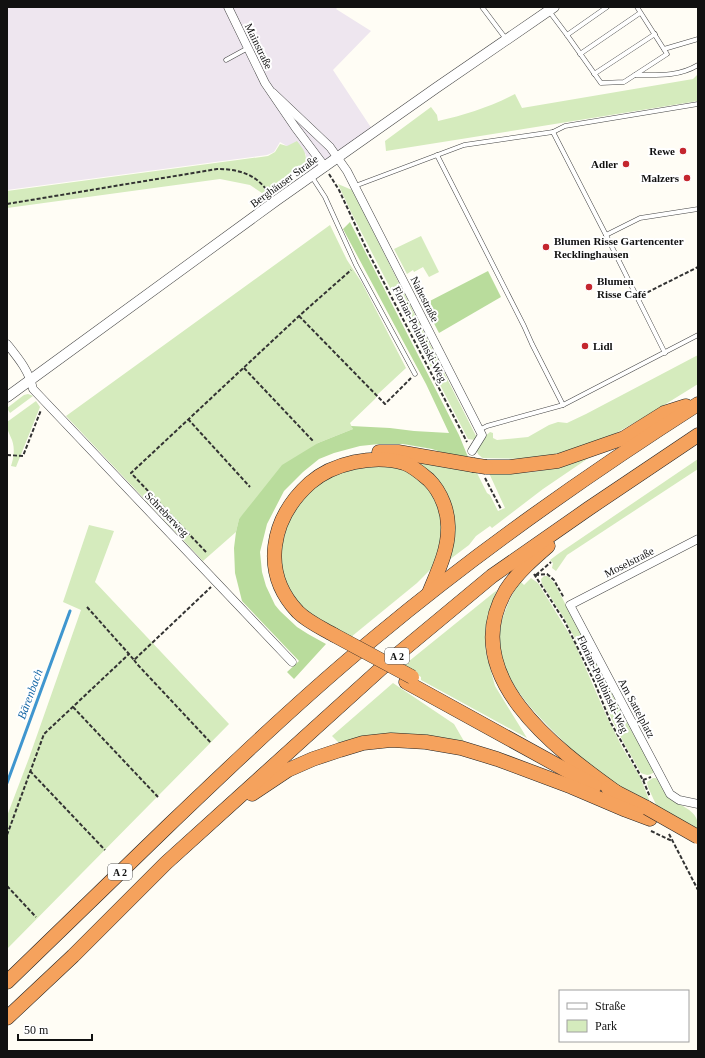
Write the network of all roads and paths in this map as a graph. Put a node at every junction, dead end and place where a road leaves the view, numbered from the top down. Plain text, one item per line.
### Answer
1 (228, 7) edge
2 (482, 7) edge
3 (607, 7) edge
4 (637, 7) edge
5 (552, 9) edge
6 (640, 13) junction
7 (655, 34) junction
8 (567, 35) junction
9 (507, 39) junction
10 (698, 39) edge
11 (248, 48) junction
12 (664, 49) junction
13 (580, 54) junction
14 (226, 60) dead end
15 (698, 65) edge
16 (594, 74) junction
17 (635, 75) junction
18 (273, 93) junction
19 (698, 104) edge
20 (553, 132) junction
21 (437, 155) junction
22 (337, 158) junction
23 (324, 167) junction
24 (311, 177) junction
25 (354, 186) junction
26 (277, 200) junction
27 (7, 204) edge
28 (698, 208) edge
29 (606, 235) junction
30 (356, 265) junction
31 (698, 267) edge
32 (637, 297) junction
33 (299, 316) junction
34 (698, 336) edge
35 (7, 344) edge
36 (665, 352) junction
37 (244, 367) junction
38 (415, 374) joint
39 (31, 379) junction
40 (7, 397) edge
41 (45, 402) junction
42 (698, 403) edge
43 (563, 405) junction
44 (188, 420) junction
45 (479, 430) junction
46 (698, 435) edge
47 (313, 441) dead end
48 (472, 451) joint
49 (7, 455) edge
50 (481, 470) junction
51 (250, 487) dead end
52 (501, 509) dead end
53 (588, 509) junction
54 (698, 539) edge
55 (206, 552) dead end
56 (550, 562) dead end
57 (535, 574) junction
58 (217, 583) junction
59 (429, 593) junction
60 (570, 605) junction
61 (87, 607) dead end
62 (331, 637) junction
63 (129, 654) junction
64 (134, 660) junction
65 (292, 662) dead end
66 (409, 679) junction
67 (73, 707) junction
68 (211, 744) dead end
69 (30, 771) junction
70 (616, 792) junction
71 (158, 797) dead end
72 (698, 804) edge
73 (649, 808) junction
74 (217, 816) junction
75 (7, 835) edge
76 (698, 837) edge
77 (673, 842) dead end
78 (698, 845) edge
79 (105, 850) dead end
80 (7, 886) edge
81 (698, 890) edge
82 (36, 917) dead end
83 (7, 982) edge
84 (7, 1018) edge

1 - 11 street, Mainstraße
2 - 9 lane
3 - 8 lane
4 - 6 lane
5 - 8 lane
5 - 9 street, Berghäuser Straße
6 - 7 lane
6 - 13 lane
7 - 12 lane
7 - 16 lane
8 - 13 lane
9 - 22 street, Berghäuser Straße
10 - 12 lane
11 - 14 lane
11 - 18 street, Mainstraße
12 - 17 lane
13 - 16 lane
15 - 17 lane
16 - 17 lane
18 - 22 street, Mainstraße
18 - 23 street, Mainstraße
19 - 20 lane
20 - 21 lane
20 - 29 lane
21 - 25 lane
21 - 43 lane
22 - 23 street, Berghäuser Straße
22 - 25 street, Nahestraße
23 - 24 street, Berghäuser Straße
23 - 48 path, Florian-Polubinski-Weg
24 - 26 street, Berghäuser Straße
24 - 30 lane
25 - 45 street, Nahestraße
26 - 27 path
26 - 39 street, Berghäuser Straße
28 - 29 lane
29 - 32 lane
30 - 33 path
30 - 38 lane
31 - 32 path
32 - 36 lane
33 - 37 path
33 - 38 path
34 - 36 lane
35 - 39 street, Schreberweg
36 - 43 lane
37 - 44 path
37 - 47 path
39 - 40 street, Berghäuser Straße
39 - 41 street, Schreberweg
41 - 49 path
41 - 58 street, Schreberweg
42 - 50 highway
42 - 59 highway, A 2
43 - 45 lane
44 - 51 path
44 - 55 path
45 - 48 street
46 - 53 highway, A 2
50 - 52 path
50 - 62 highway
53 - 70 highway
53 - 74 highway, A 2
54 - 60 street, Moselstraße
56 - 57 path
57 - 60 path
57 - 73 path, Florian-Polubinski-Weg
58 - 64 path
58 - 65 street, Schreberweg
59 - 62 highway
59 - 83 highway, A 2
60 - 72 street, Am Sattelplatz
61 - 63 path
62 - 66 highway
63 - 64 path
63 - 67 path
64 - 68 path
66 - 70 highway
66 - 73 highway
67 - 69 path
67 - 71 path
69 - 75 path
69 - 79 path
70 - 73 highway
73 - 74 highway
73 - 76 highway, bridge
73 - 78 highway
74 - 84 highway, A 2
77 - 81 path
80 - 82 path

